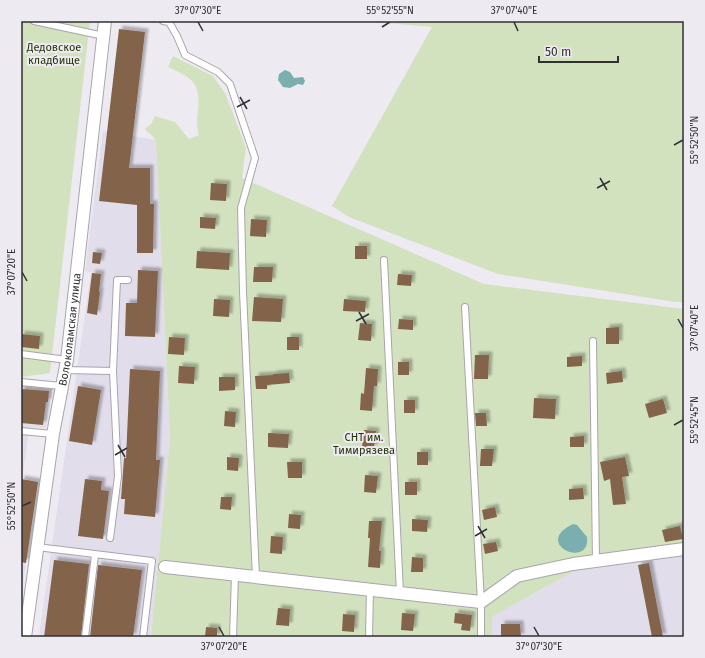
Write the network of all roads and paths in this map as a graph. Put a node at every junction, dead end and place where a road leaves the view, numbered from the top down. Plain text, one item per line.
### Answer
1 (34, 21) edge
2 (105, 21) edge
3 (163, 21) edge
4 (104, 36) junction
5 (384, 260) dead end
6 (128, 280) dead end
7 (464, 307) dead end
8 (593, 341) dead end
9 (21, 354) edge
10 (65, 365) junction
11 (113, 371) junction
12 (21, 382) edge
13 (61, 386) junction
14 (21, 431) edge
15 (53, 434) junction
16 (110, 538) dead end
17 (37, 548) junction
18 (684, 548) edge
19 (95, 554) junction
20 (596, 561) junction
21 (165, 567) dead end
22 (235, 575) junction
23 (256, 577) junction
24 (370, 590) junction
25 (400, 593) junction
26 (481, 602) junction
27 (25, 637) edge
28 (85, 637) edge
29 (143, 637) edge
30 (233, 637) edge
31 (369, 637) edge
32 (482, 637) edge

1 - 4 lane
2 - 4 street, Волоколамская улица
3 - 23 lane
4 - 10 street, Волоколамская улица
5 - 25 lane
6 - 11 lane
7 - 26 lane
8 - 20 lane
9 - 10 lane
10 - 11 lane
10 - 13 street, Волоколамская улица
11 - 16 lane
12 - 13 lane
13 - 15 street, Волоколамская улица
14 - 15 lane
15 - 17 street, Волоколамская улица
17 - 19 lane
17 - 27 street, Волоколамская улица
18 - 20 street
19 - 28 lane
19 - 29 lane
20 - 26 street
21 - 22 street
22 - 23 street
22 - 30 lane
23 - 24 street
24 - 25 street
24 - 31 lane
25 - 26 street
26 - 32 lane

